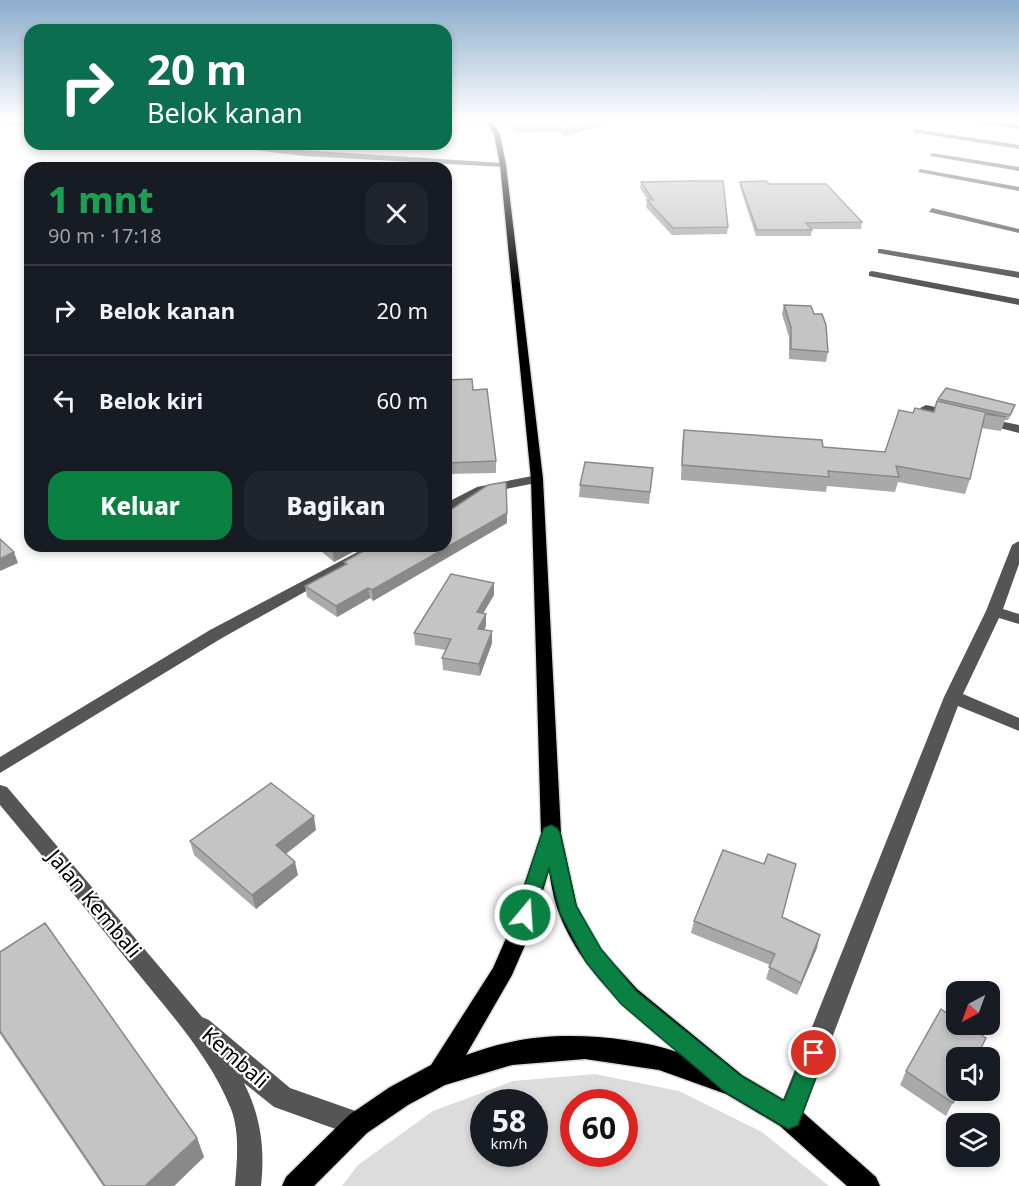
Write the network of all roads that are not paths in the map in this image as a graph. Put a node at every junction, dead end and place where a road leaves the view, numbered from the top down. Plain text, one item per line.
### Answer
1 (504, 176) edge
2 (949, 176) edge
3 (1019, 189) edge
4 (932, 210) dead end
5 (1019, 231) edge
6 (881, 251) dead end
7 (872, 274) dead end
8 (1019, 275) edge
9 (1019, 302) edge
10 (926, 408) edge
11 (1019, 429) edge
12 (537, 479) junction
13 (452, 505) edge
14 (1019, 545) edge
15 (369, 552) edge
16 (994, 611) junction
17 (1019, 620) edge
18 (953, 697) junction
19 (1019, 724) edge
20 (0, 766) edge
21 (0, 792) edge
22 (551, 833) junction
23 (187, 1016) junction
24 (440, 1074) junction
25 (733, 1084) junction
26 (789, 1117) junction
27 (358, 1124) junction
28 (248, 1186) edge
29 (295, 1186) edge
30 (867, 1186) edge

1 - 12 main road
2 - 3 street
4 - 5 street
6 - 8 street
7 - 9 street
10 - 11 street
12 - 13 street
12 - 22 main road
14 - 16 street
15 - 20 street
16 - 17 street
16 - 18 street
18 - 19 street
18 - 26 street
21 - 23 street, Jalan Kembali
22 - 24 main road
22 - 25 main road
23 - 27 street, Kembali
23 - 28 street, Kembali
24 - 25 main road
24 - 27 main road
25 - 26 main road
26 - 30 main road
27 - 29 main road

